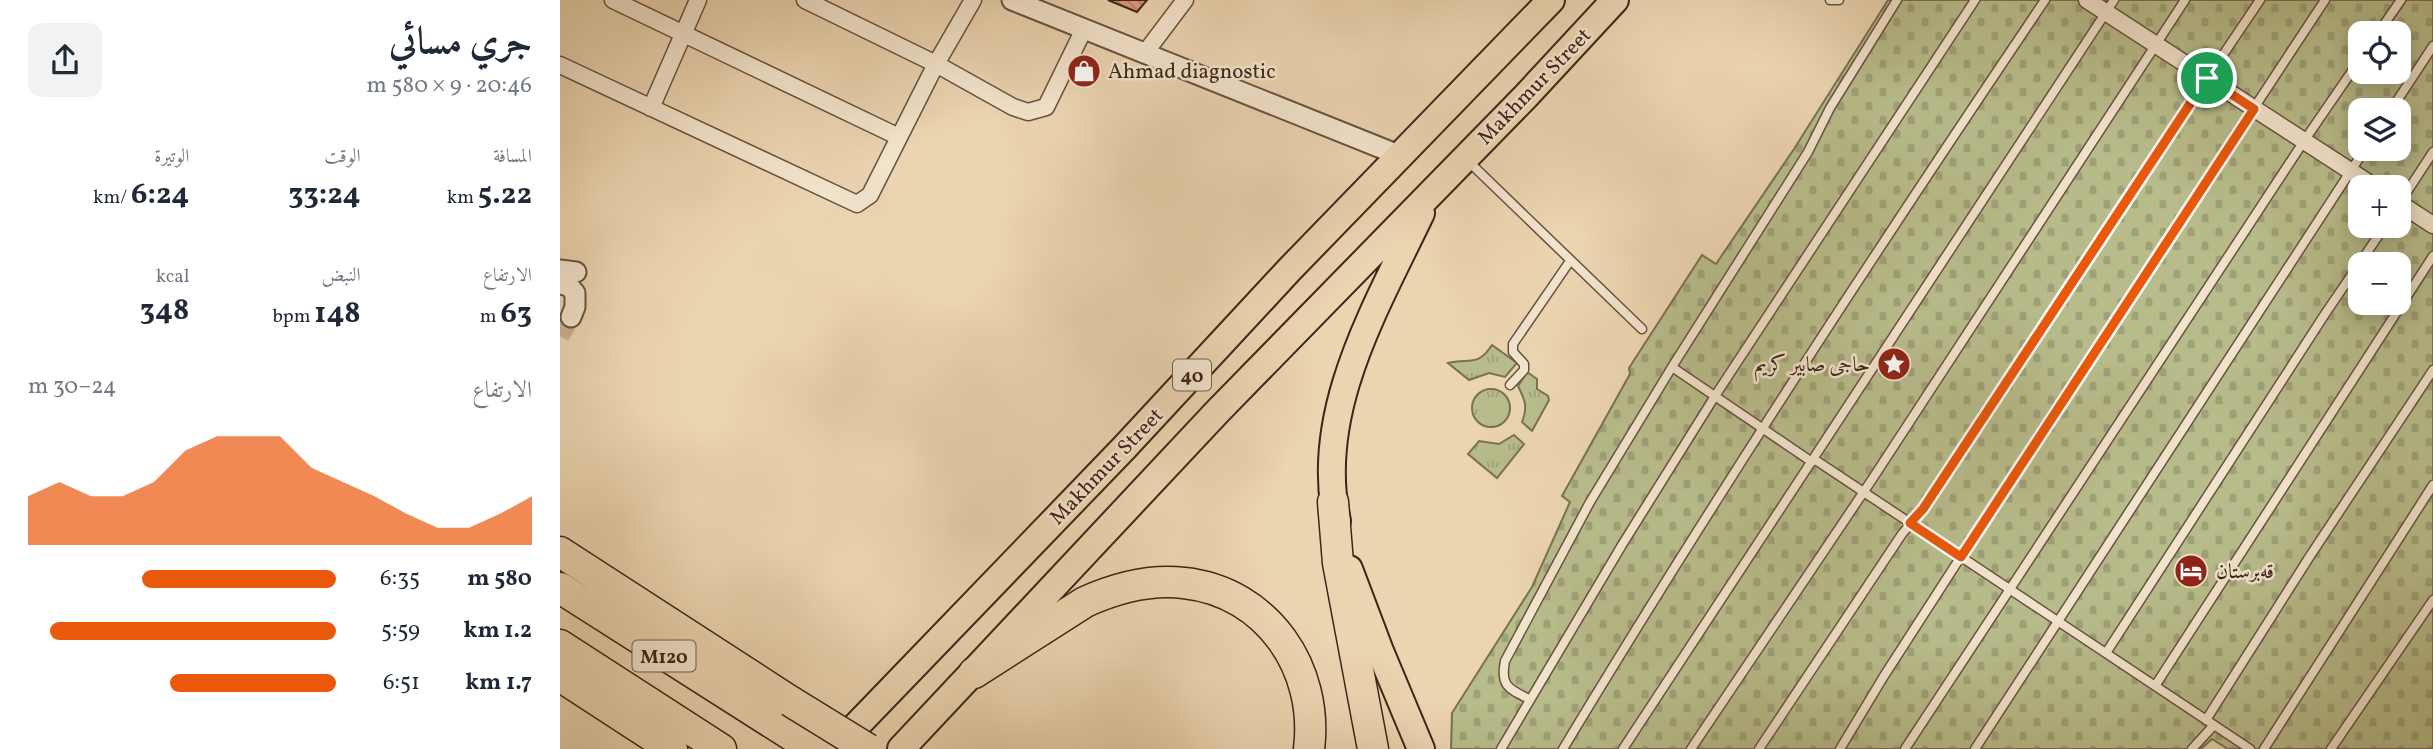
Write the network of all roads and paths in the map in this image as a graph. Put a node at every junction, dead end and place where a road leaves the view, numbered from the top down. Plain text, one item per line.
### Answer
1 (613, 0) edge
2 (698, 0) edge
3 (805, 0) edge
4 (973, 0) edge
5 (1012, 0) edge
6 (1185, 0) edge
7 (1615, 0) edge
8 (1830, 0) edge
9 (1839, 0) edge
10 (1896, 0) edge
11 (1975, 0) edge
12 (2045, 0) edge
13 (2087, 0) edge
14 (2185, 0) edge
15 (2260, 0) edge
16 (2325, 0) edge
17 (2401, 0) edge
18 (1548, 1) edge
19 (2110, 6) edge
20 (2386, 21) edge
21 (1084, 29) junction
22 (684, 34) junction
23 (2156, 44) junction
24 (2433, 46) edge
25 (1145, 53) junction
26 (936, 64) junction
27 (560, 65) edge
28 (2348, 77) edge
29 (2207, 78) junction
30 (2399, 98) edge
31 (651, 108) junction
32 (2254, 109) junction
33 (899, 136) junction
34 (2304, 141) junction
35 (2433, 152) edge
36 (1401, 156) junction
37 (1465, 158) junction
38 (2357, 161) edge
39 (2350, 171) junction
40 (2356, 175) edge
41 (2411, 185) edge
42 (1430, 192) junction
43 (2411, 211) edge
44 (2433, 225) edge
45 (2377, 238) edge
46 (2433, 256) edge
47 (1570, 261) junction
48 (560, 284) edge
49 (571, 317) tunnel mouth
50 (1642, 329) dead end
51 (1672, 366) junction
52 (2433, 370) edge
53 (1510, 385) dead end
54 (1716, 396) junction
55 (1763, 429) junction
56 (1813, 460) junction
57 (2433, 485) edge
58 (1863, 492) junction
59 (1333, 502) junction
60 (1910, 523) junction
61 (560, 552) edge
62 (1961, 557) junction
63 (560, 588) edge
64 (2009, 589) junction
65 (2433, 600) edge
66 (2057, 621) junction
67 (560, 645) edge
68 (2106, 653) junction
69 (974, 673) junction
70 (560, 676) edge
71 (2155, 686) junction
72 (560, 695) edge
73 (1529, 699) junction
74 (2210, 723) junction
75 (638, 725) junction
76 (672, 749) edge
77 (721, 749) edge
78 (813, 749) edge
79 (834, 749) edge
80 (868, 749) edge
81 (901, 749) edge
82 (1310, 749) edge
83 (1373, 749) edge
84 (1421, 749) edge
85 (1501, 749) edge
86 (1563, 749) edge
87 (1623, 749) edge
88 (1691, 749) edge
89 (1759, 749) edge
90 (1840, 749) edge
91 (1905, 749) edge
92 (1975, 749) edge
93 (2192, 749) edge
94 (2250, 749) edge
95 (2264, 749) edge
96 (2331, 749) edge

1 - 22 street
2 - 22 street
3 - 26 street
4 - 26 street
5 - 21 street
6 - 25 street
7 - 37 highway, Makhmur Street / 40
8 - 9 lane
10 - 51 lane
11 - 54 lane
12 - 55 lane
13 - 19 street
14 - 23 lane
15 - 29 lane
16 - 32 lane
17 - 20 lane
18 - 36 highway, Makhmur Street / 40
19 - 23 street
19 - 56 lane
21 - 25 street
21 - 26 street
22 - 31 street
22 - 33 street
23 - 29 street
23 - 58 lane
24 - 30 lane
25 - 36 street
26 - 33 street
27 - 31 street
28 - 34 lane
29 - 32 street
29 - 60 lane
31 - 33 street
32 - 34 street
32 - 62 lane
34 - 39 street
34 - 64 lane
35 - 41 lane
36 - 79 highway, Makhmur Street / 40
37 - 42 highway, Makhmur Street / 40
37 - 47 lane
38 - 39 lane
39 - 40 street
39 - 66 lane
42 - 59 highway
42 - 69 highway, Makhmur Street / 40
43 - 44 street
45 - 68 lane
46 - 71 lane
47 - 50 lane
47 - 53 lane
48 - 49 street
51 - 54 lane
51 - 73 lane
52 - 74 lane
54 - 55 lane
54 - 73 lane
55 - 56 lane
55 - 86 lane
56 - 58 lane
56 - 87 lane
57 - 95 lane
58 - 60 lane
58 - 88 lane
59 - 83 highway
59 - 84 highway
60 - 62 lane
60 - 89 lane
61 - 80 highway, bridge
62 - 64 lane
62 - 90 lane
63 - 78 highway, M120
64 - 66 lane
64 - 91 lane
65 - 96 lane
66 - 68 lane
66 - 92 lane
67 - 77 highway, M120
68 - 71 lane
69 - 81 highway, Makhmur Street / 40
69 - 82 highway
70 - 75 highway
71 - 74 lane
72 - 75 highway
73 - 85 lane
74 - 93 lane
74 - 94 lane
75 - 76 highway

